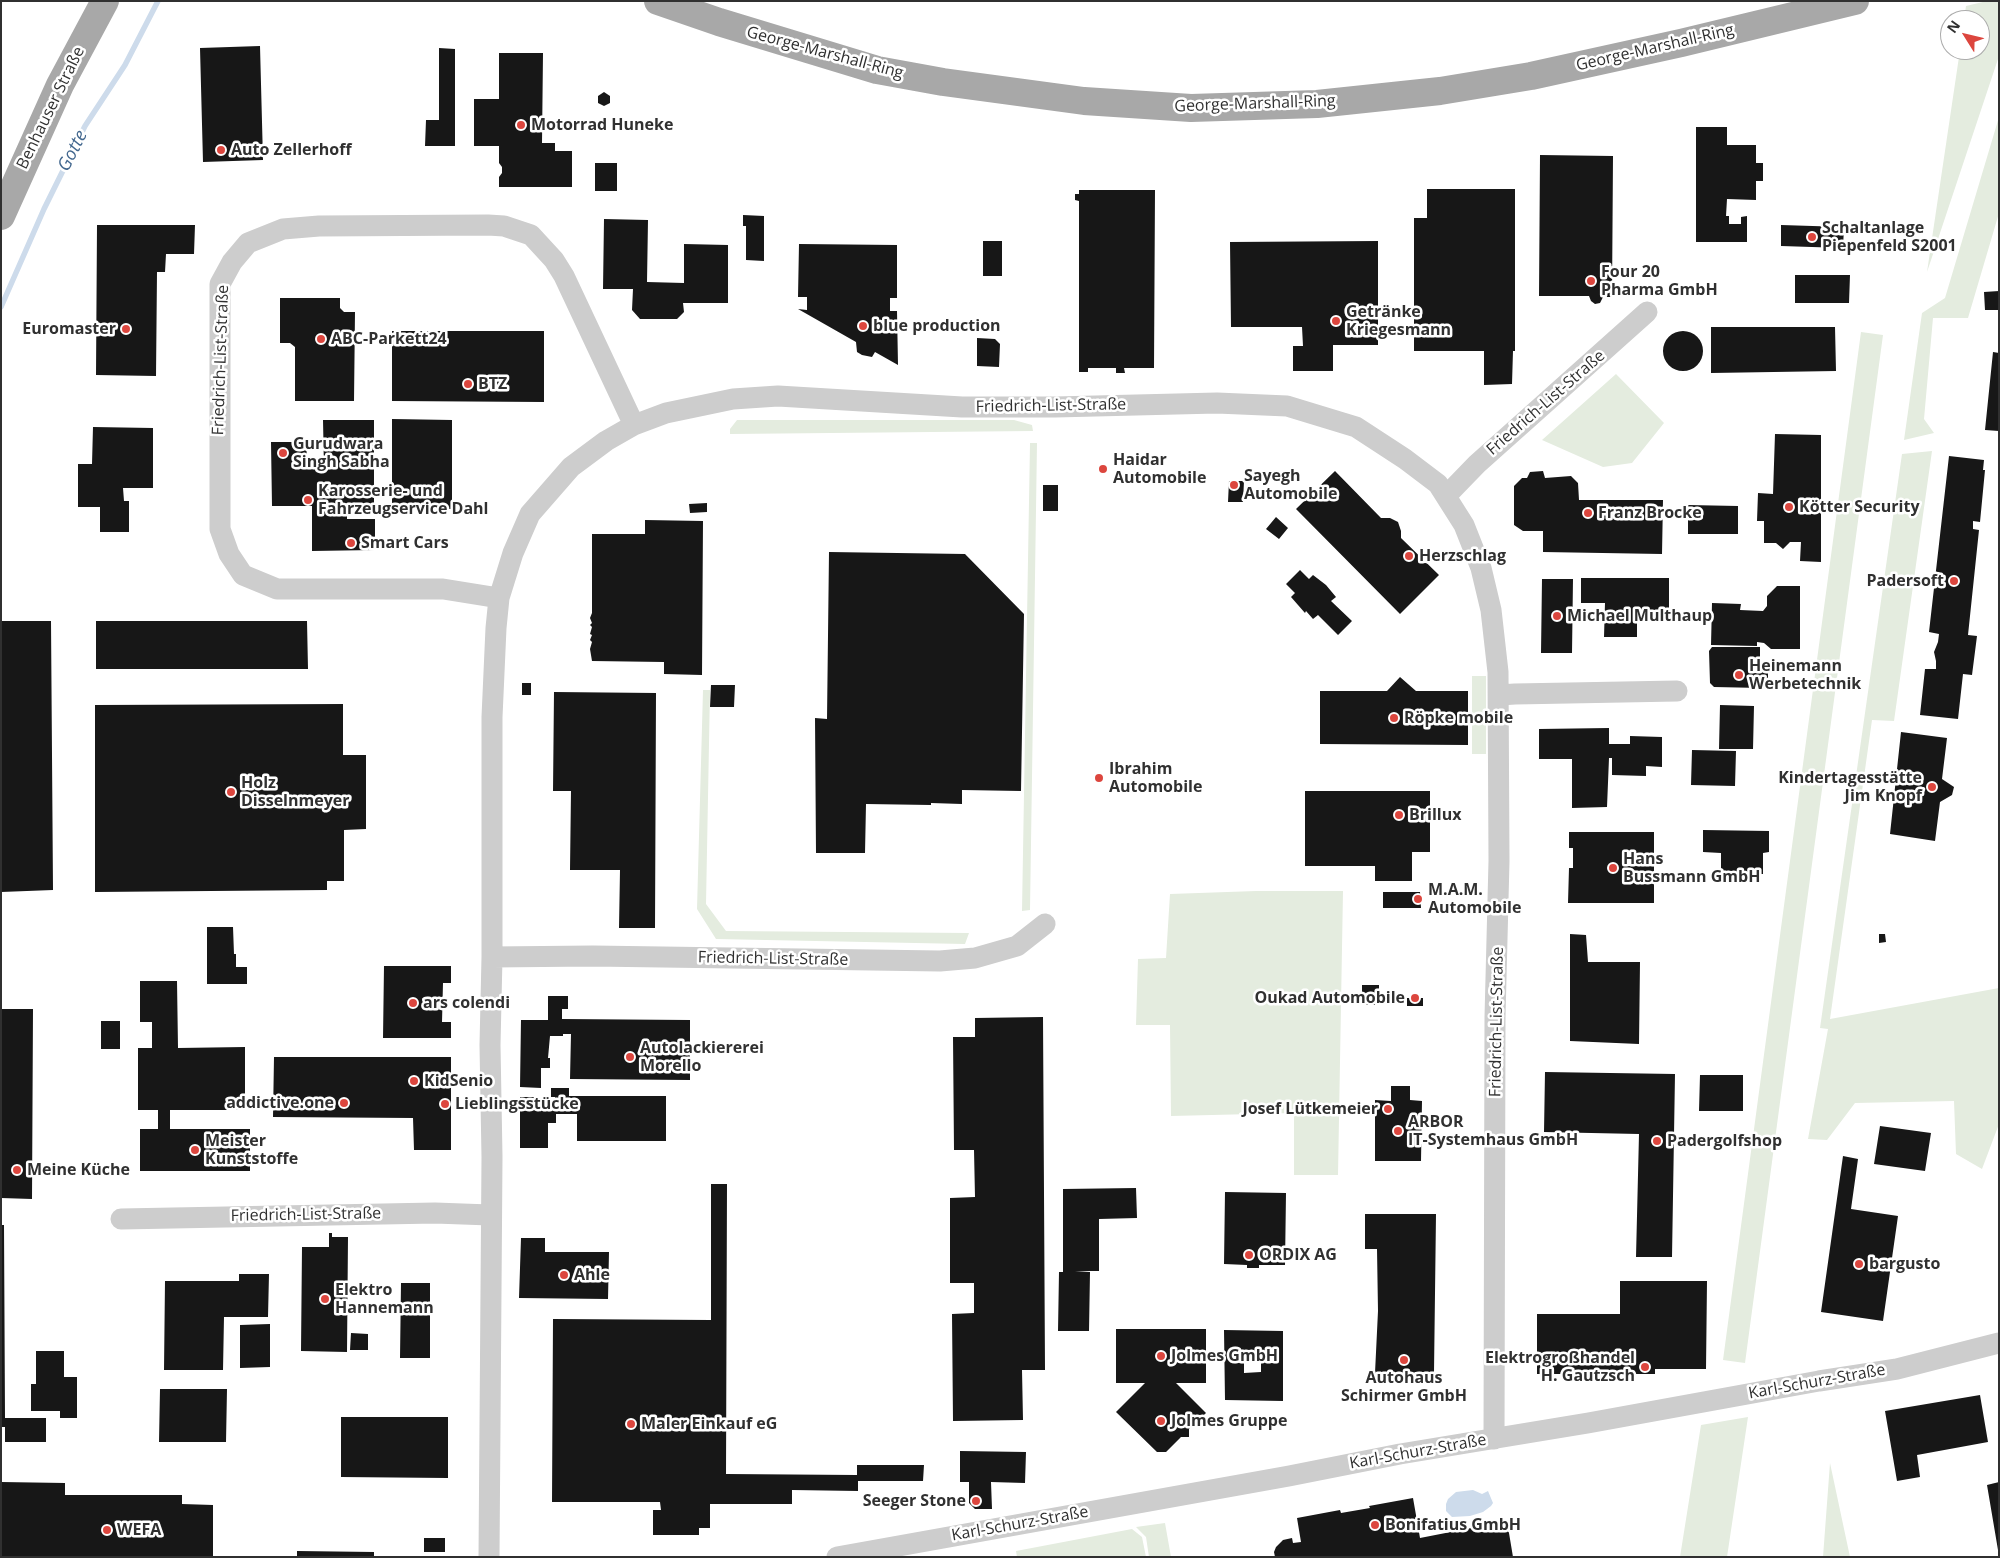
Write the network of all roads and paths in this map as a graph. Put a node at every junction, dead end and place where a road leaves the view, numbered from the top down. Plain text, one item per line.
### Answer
1 (105, 1) edge
2 (658, 1) edge
3 (1855, 1) edge
4 (1, 216) edge
5 (1647, 312) dead end
6 (634, 425) junction
7 (1446, 496) junction
8 (499, 598) junction
9 (1677, 691) dead end
10 (1500, 695) junction
11 (1045, 924) dead end
12 (492, 957) junction
13 (490, 1215) junction
14 (121, 1219) dead end
15 (1999, 1343) edge
16 (1494, 1439) junction
17 (489, 1557) edge
18 (837, 1557) edge

1 - 4 main road, Benhauser Straße
2 - 3 main road, George-Marshall-Ring
5 - 7 street, Friedrich-List-Straße
6 - 7 street, Friedrich-List-Straße
6 - 8 street, Friedrich-List-Straße
6 - 8 street, Friedrich-List-Straße
7 - 10 street, Friedrich-List-Straße
8 - 12 street, Friedrich-List-Straße
9 - 10 street
10 - 16 street, Friedrich-List-Straße
11 - 12 street, Friedrich-List-Straße
12 - 13 street, Friedrich-List-Straße
13 - 14 street, Friedrich-List-Straße
13 - 17 street, Friedrich-List-Straße
15 - 16 street, Karl-Schurz-Straße
16 - 18 street, Karl-Schurz-Straße

